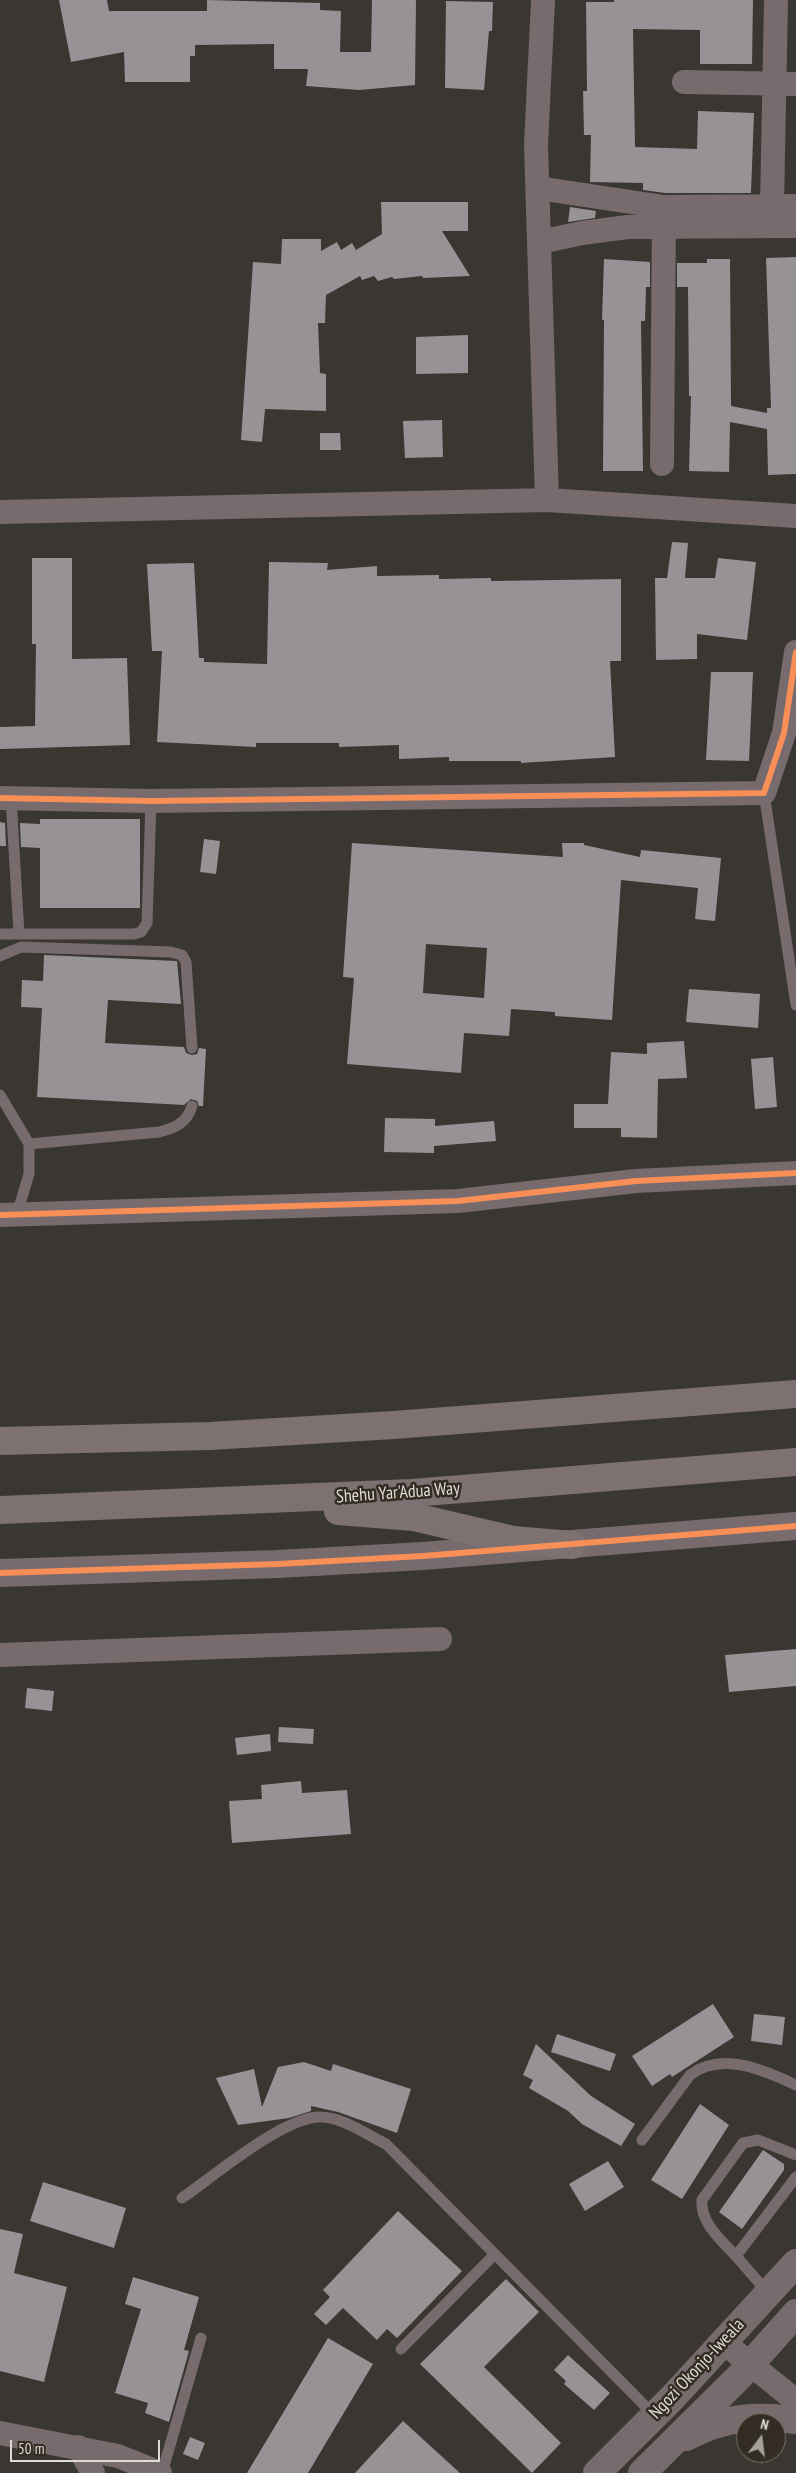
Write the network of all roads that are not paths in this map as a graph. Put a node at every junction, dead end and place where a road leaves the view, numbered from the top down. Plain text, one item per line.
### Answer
1 (543, 0) edge
2 (776, 0) edge
3 (684, 82) dead end
4 (785, 84) edge
5 (538, 188) junction
6 (772, 205) junction
7 (796, 206) edge
8 (664, 216) junction
9 (796, 226) edge
10 (540, 242) junction
11 (662, 464) dead end
12 (547, 500) junction
13 (0, 512) edge
14 (796, 516) edge
15 (796, 652) edge
16 (764, 793) junction
17 (5, 798) edge
18 (150, 801) junction
19 (0, 934) edge
20 (19, 934) junction
21 (0, 956) edge
22 (796, 1004) edge
23 (192, 1048) dead end
24 (0, 1095) edge
25 (192, 1106) dead end
26 (29, 1144) junction
27 (796, 1173) edge
28 (9, 1215) edge
29 (796, 1394) edge
30 (0, 1441) edge
31 (796, 1462) edge
32 (250, 1501) junction
33 (0, 1510) edge
34 (796, 1526) edge
35 (572, 1546) junction
36 (0, 1573) edge
37 (440, 1638) dead end
38 (0, 1655) edge
39 (796, 2085) edge
40 (642, 2140) dead end
41 (796, 2155) edge
42 (796, 2176) edge
43 (182, 2198) dead end
44 (494, 2255) junction
45 (736, 2256) junction
46 (796, 2263) edge
47 (768, 2294) junction
48 (796, 2313) edge
49 (201, 2338) dead end
50 (724, 2342) junction
51 (401, 2349) dead end
52 (752, 2363) junction
53 (796, 2401) edge
54 (654, 2415) junction
55 (796, 2420) edge
56 (0, 2433) edge
57 (672, 2445) junction
58 (78, 2447) junction
59 (136, 2468) edge
60 (93, 2473) edge
61 (161, 2473) edge
62 (597, 2473) edge
63 (642, 2473) edge

1 - 5 street
2 - 4 street
3 - 4 street
4 - 6 street
5 - 8 street
5 - 10 street
6 - 7 street
6 - 8 street
8 - 9 street
8 - 10 street
8 - 11 street
10 - 12 street
12 - 13 street
12 - 14 street
15 - 16 street
16 - 18 street
16 - 22 lane
17 - 18 street
17 - 20 lane
18 - 20 lane
19 - 20 lane
21 - 23 lane
24 - 26 lane
25 - 26 lane
26 - 28 lane
27 - 28 street
29 - 30 highway
31 - 32 highway, Shehu Yar'Adua Way
32 - 33 highway, Shehu Yar'Adua Way
32 - 35 highway
34 - 35 street
35 - 36 street
37 - 38 street
39 - 40 lane
41 - 45 lane
42 - 45 lane
43 - 44 lane
44 - 51 lane
44 - 54 lane
45 - 47 lane
46 - 47 street, Ngozi Okonjo-Iweala
47 - 50 street, Ngozi Okonjo-Iweala
48 - 52 street, Ngozi Okonjo-Iweala
49 - 61 lane
50 - 52 street
50 - 54 street, Ngozi Okonjo-Iweala
52 - 53 street
52 - 57 street, Ngozi Okonjo-Iweala
54 - 62 street, Ngozi Okonjo-Iweala
55 - 57 street
56 - 58 street
57 - 63 street, Ngozi Okonjo-Iweala
58 - 59 street
58 - 60 street
59 - 61 street

